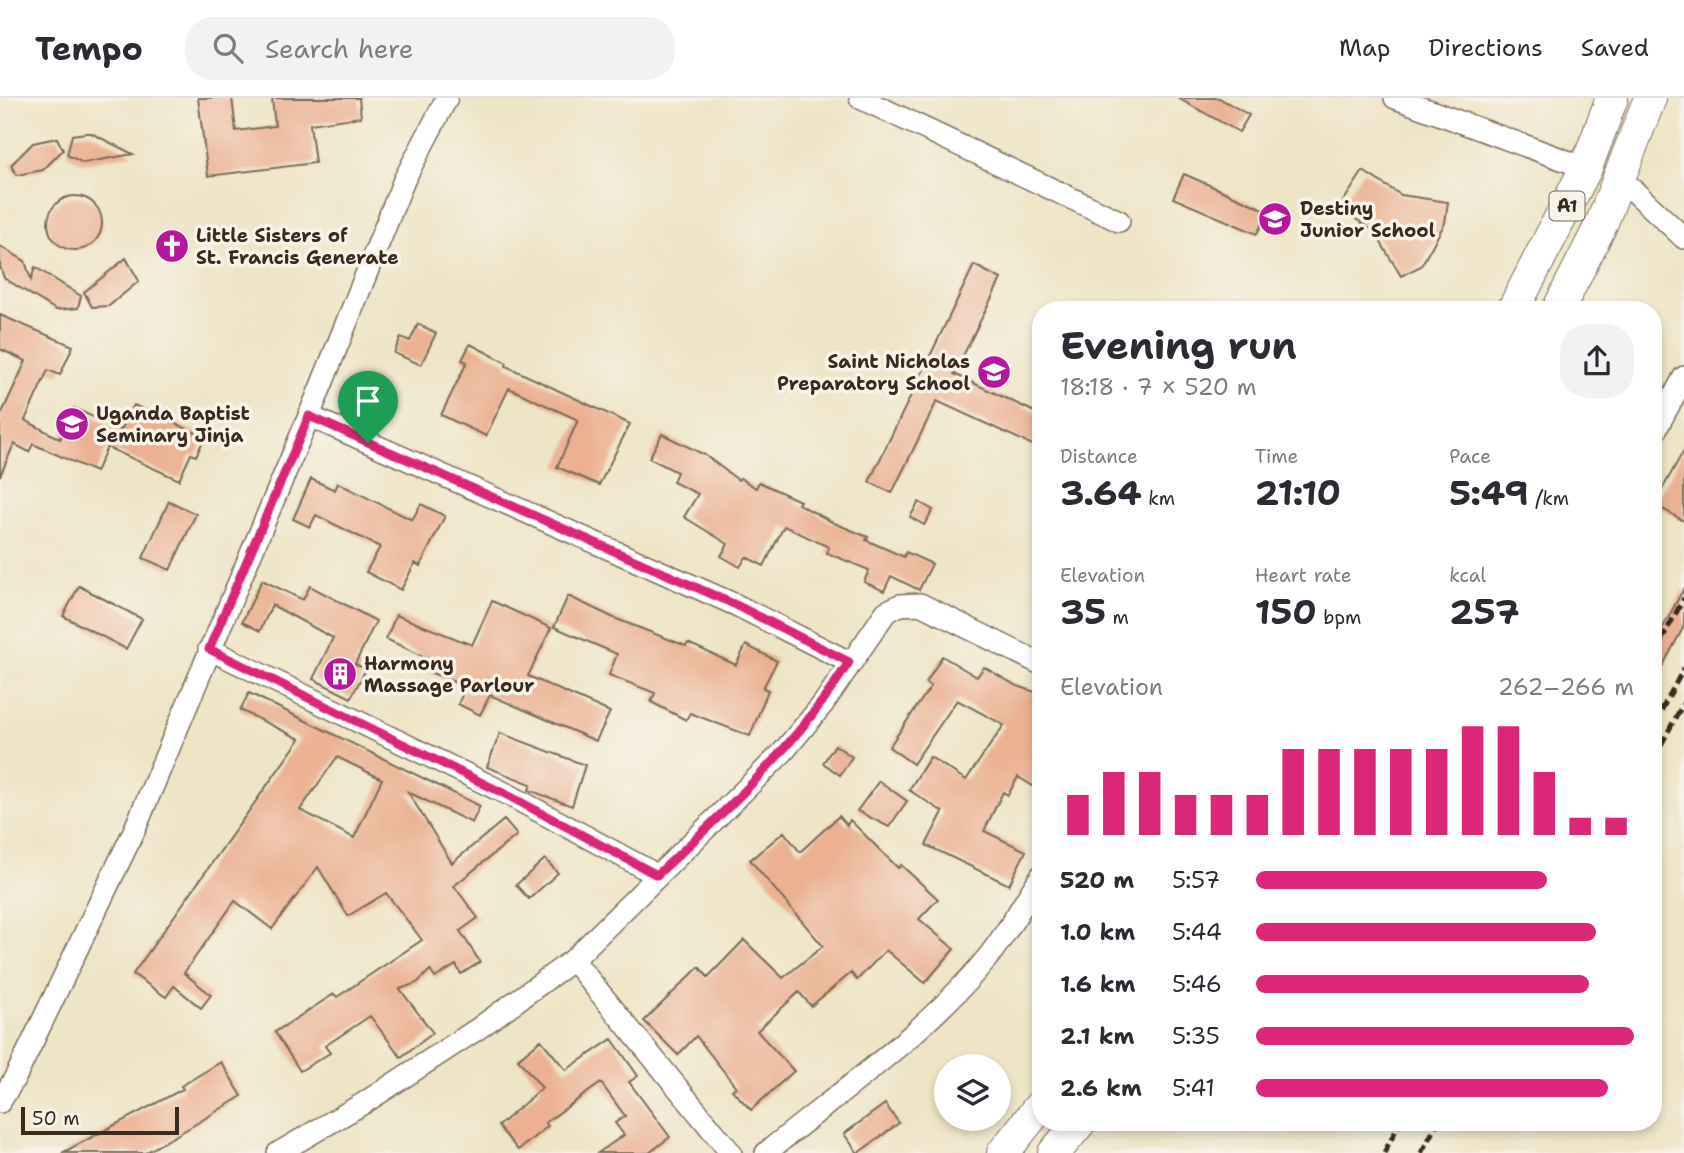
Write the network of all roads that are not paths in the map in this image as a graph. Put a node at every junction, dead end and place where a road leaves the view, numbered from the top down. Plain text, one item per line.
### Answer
1 (447, 98) edge
2 (860, 98) edge
3 (1395, 98) edge
4 (1612, 98) edge
5 (1650, 98) edge
6 (1586, 168) junction
7 (1620, 177) junction
8 (1119, 220) dead end
9 (1684, 238) edge
10 (1518, 301) edge
11 (1563, 301) edge
12 (1684, 377) edge
13 (309, 416) junction
14 (1662, 418) edge
15 (209, 649) junction
16 (1032, 660) edge
17 (849, 662) junction
18 (657, 875) junction
19 (1032, 890) edge
20 (573, 960) junction
21 (0, 1102) edge
22 (1032, 1116) edge
23 (1072, 1131) edge
24 (278, 1153) edge
25 (731, 1153) edge
26 (766, 1153) edge
27 (1003, 1153) edge
28 (1054, 1153) edge

1 - 13 street
2 - 8 street
3 - 6 street
4 - 6 highway, A1
5 - 7 highway, A1
6 - 10 highway, A1
7 - 9 street
7 - 11 highway, A1
12 - 14 street
13 - 15 street
13 - 17 street
15 - 18 street
15 - 21 street
16 - 17 street
17 - 18 street
18 - 20 street
19 - 26 street
20 - 24 street
20 - 25 street
22 - 27 highway
23 - 28 highway

